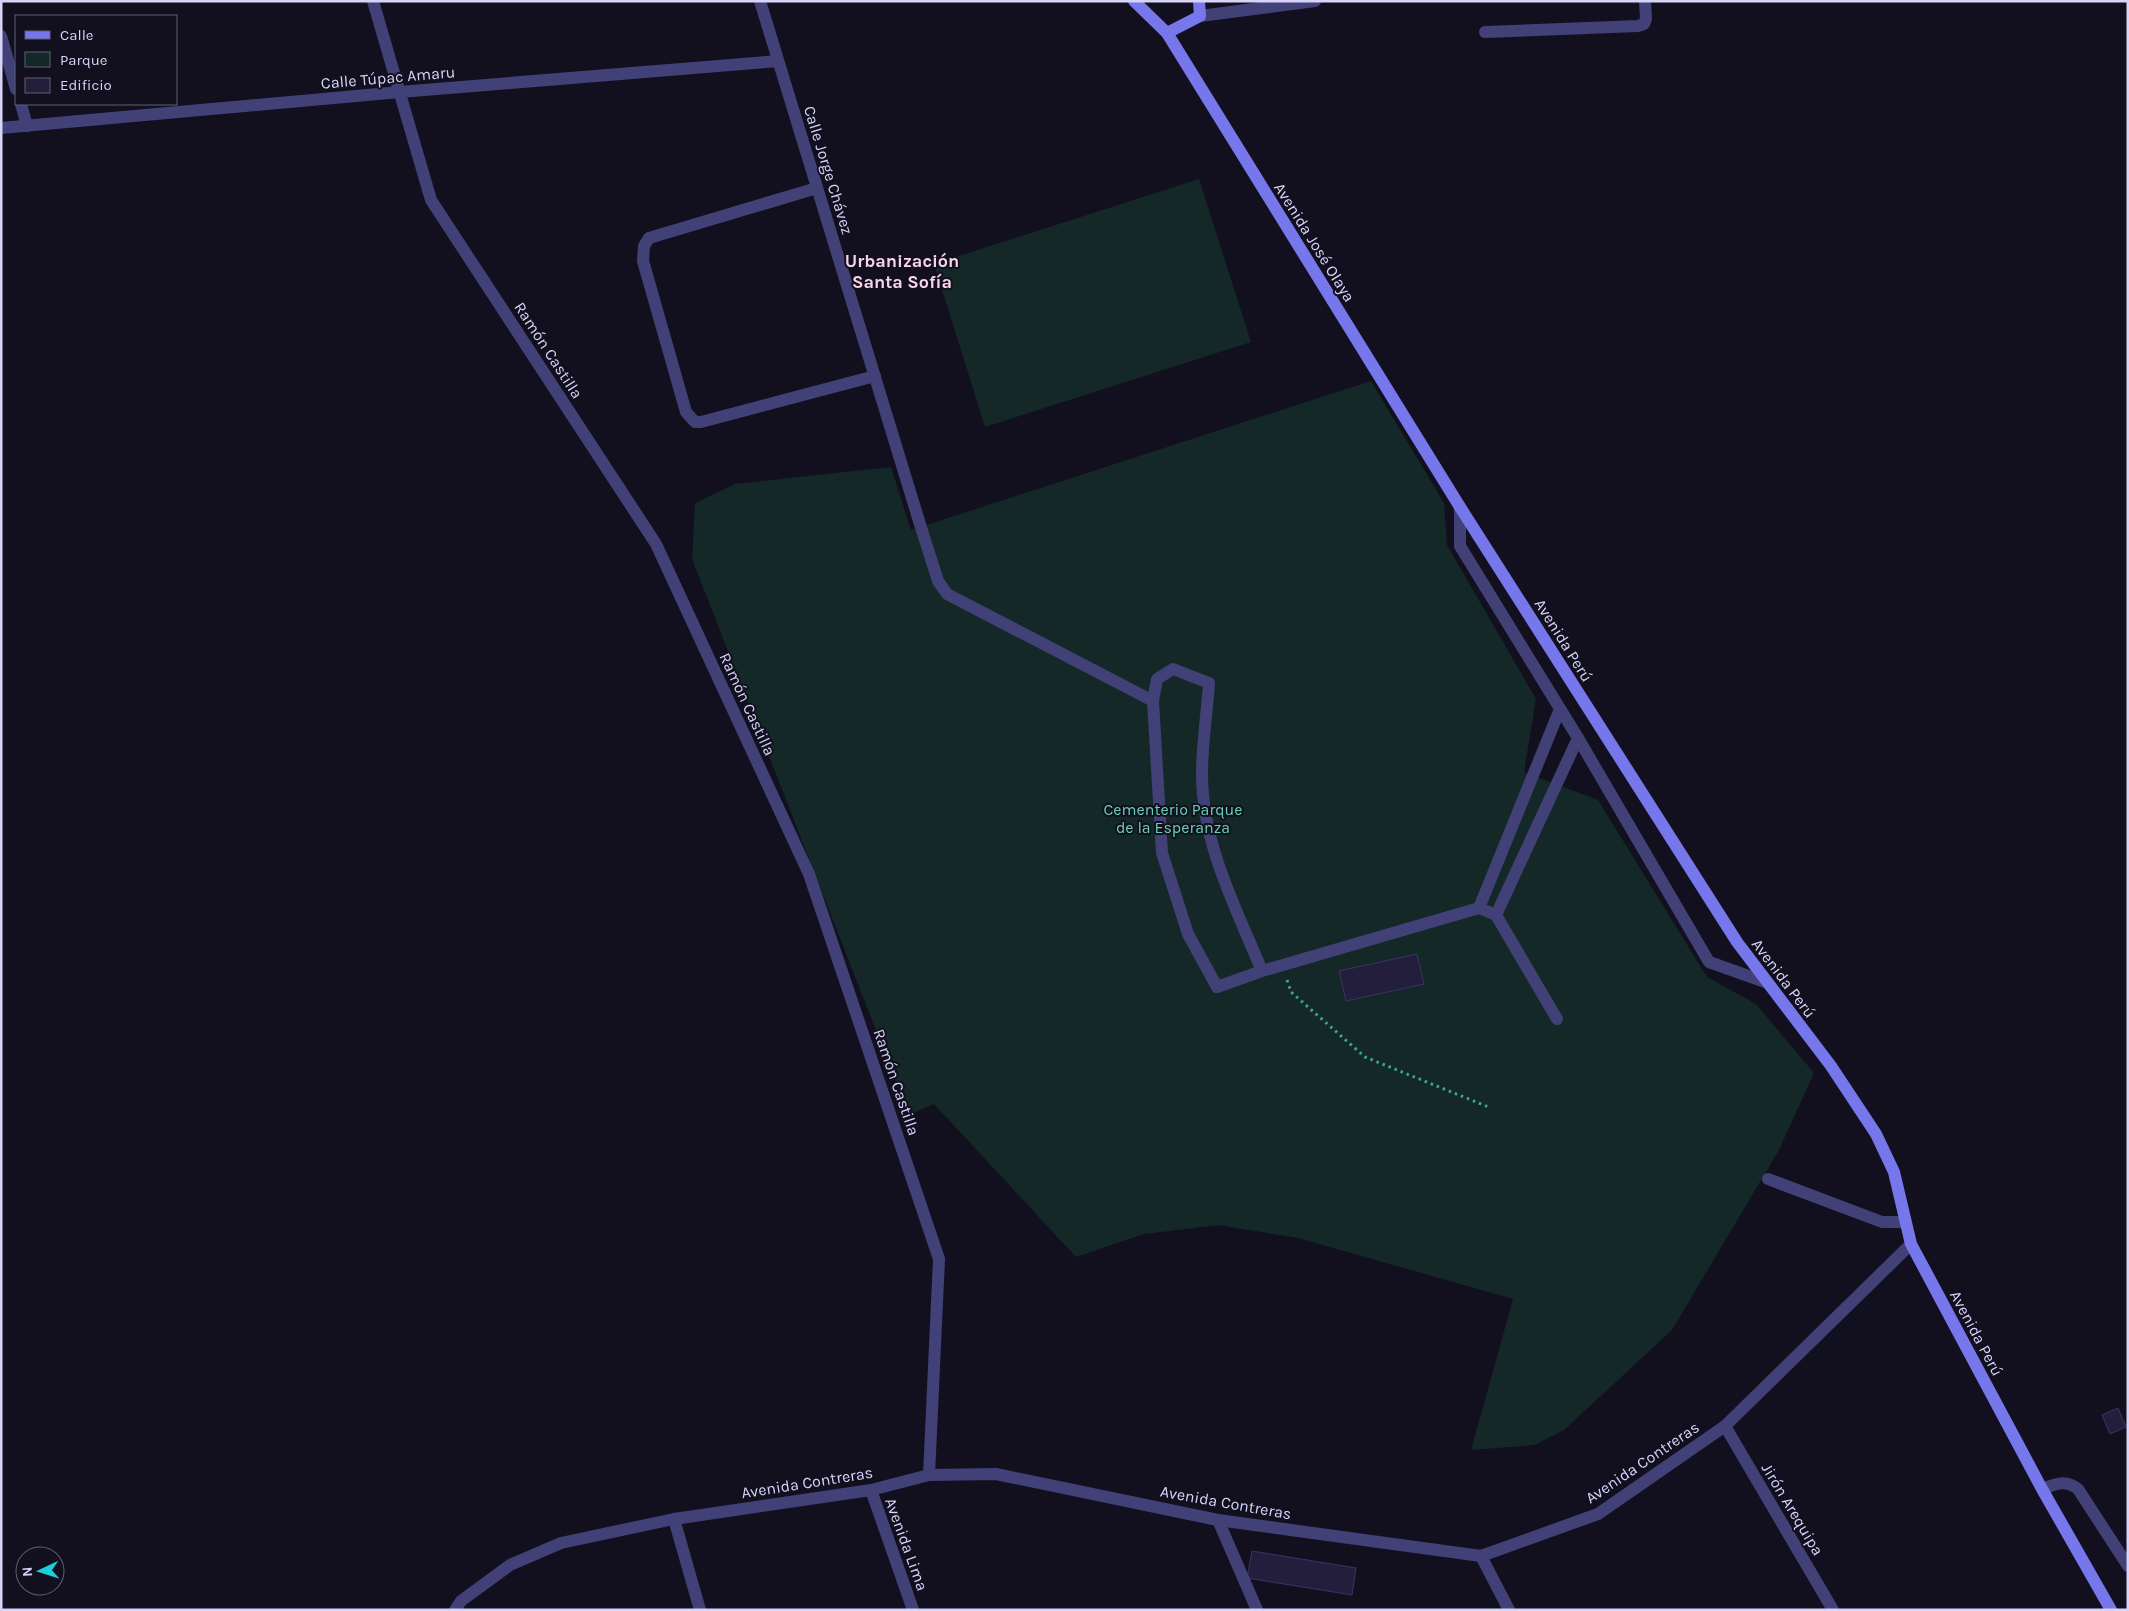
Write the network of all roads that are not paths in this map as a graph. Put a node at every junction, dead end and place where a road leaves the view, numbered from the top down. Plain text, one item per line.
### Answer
1 (374, 1) edge
2 (760, 1) edge
3 (1134, 1) edge
4 (1199, 1) edge
5 (1315, 1) edge
6 (1645, 1) edge
7 (1200, 16) junction
8 (1485, 32) dead end
9 (1167, 33) junction
10 (1, 36) edge
11 (778, 61) junction
12 (15, 85) edge
13 (400, 92) junction
14 (21, 105) edge
15 (27, 126) junction
16 (1, 128) edge
17 (817, 188) junction
18 (875, 376) junction
19 (1460, 507) junction
20 (1153, 701) junction
21 (1560, 709) junction
22 (1578, 738) junction
23 (1479, 908) junction
24 (1496, 915) junction
25 (1262, 971) junction
26 (1768, 983) junction
27 (1557, 1019) dead end
28 (1768, 1179) dead end
29 (1904, 1222) junction
30 (1911, 1244) junction
31 (1725, 1426) junction
32 (930, 1475) junction
33 (2042, 1489) junction
34 (871, 1490) junction
35 (674, 1519) junction
36 (1218, 1520) junction
37 (1481, 1556) junction
38 (2128, 1566) edge
39 (455, 1610) edge
40 (700, 1610) edge
41 (913, 1610) edge
42 (1257, 1610) edge
43 (1509, 1610) edge
44 (1833, 1610) edge
45 (2111, 1610) edge

1 - 13 street, Ramón Castilla
2 - 11 street, Calle Jorge Chávez
3 - 9 main road, Avenida José Olaya
4 - 7 main road
5 - 7 street
6 - 8 street
7 - 9 main road
9 - 19 main road, Avenida José Olaya
10 - 12 street
11 - 13 street, Calle Túpac Amaru
11 - 17 street, Calle Jorge Chávez
13 - 15 street, Calle Túpac Amaru
13 - 32 street, Ramón Castilla
14 - 15 street
15 - 16 street, Calle Túpac Amaru
17 - 18 street, Calle Jorge Chávez
17 - 18 street
18 - 20 street, Calle Jorge Chávez
19 - 21 street
19 - 26 main road, Avenida Perú
20 - 25 street
20 - 25 street
21 - 22 street
21 - 23 street
22 - 24 street
22 - 26 street
23 - 24 street
23 - 25 street
24 - 27 street
26 - 29 main road, Avenida Perú
28 - 29 street
29 - 30 main road, Avenida Perú
30 - 31 street, Avenida Contreras
30 - 33 main road, Avenida Perú
31 - 37 street, Avenida Contreras
31 - 44 street, Jirón Arequipa
32 - 34 street, Avenida Contreras
32 - 36 street, Avenida Contreras
33 - 38 street
33 - 45 main road, Avenida Perú
34 - 35 street, Avenida Contreras
34 - 41 street, Avenida Lima
35 - 39 street, Avenida Contreras
35 - 40 street
36 - 37 street, Avenida Contreras
36 - 42 street
37 - 43 street

